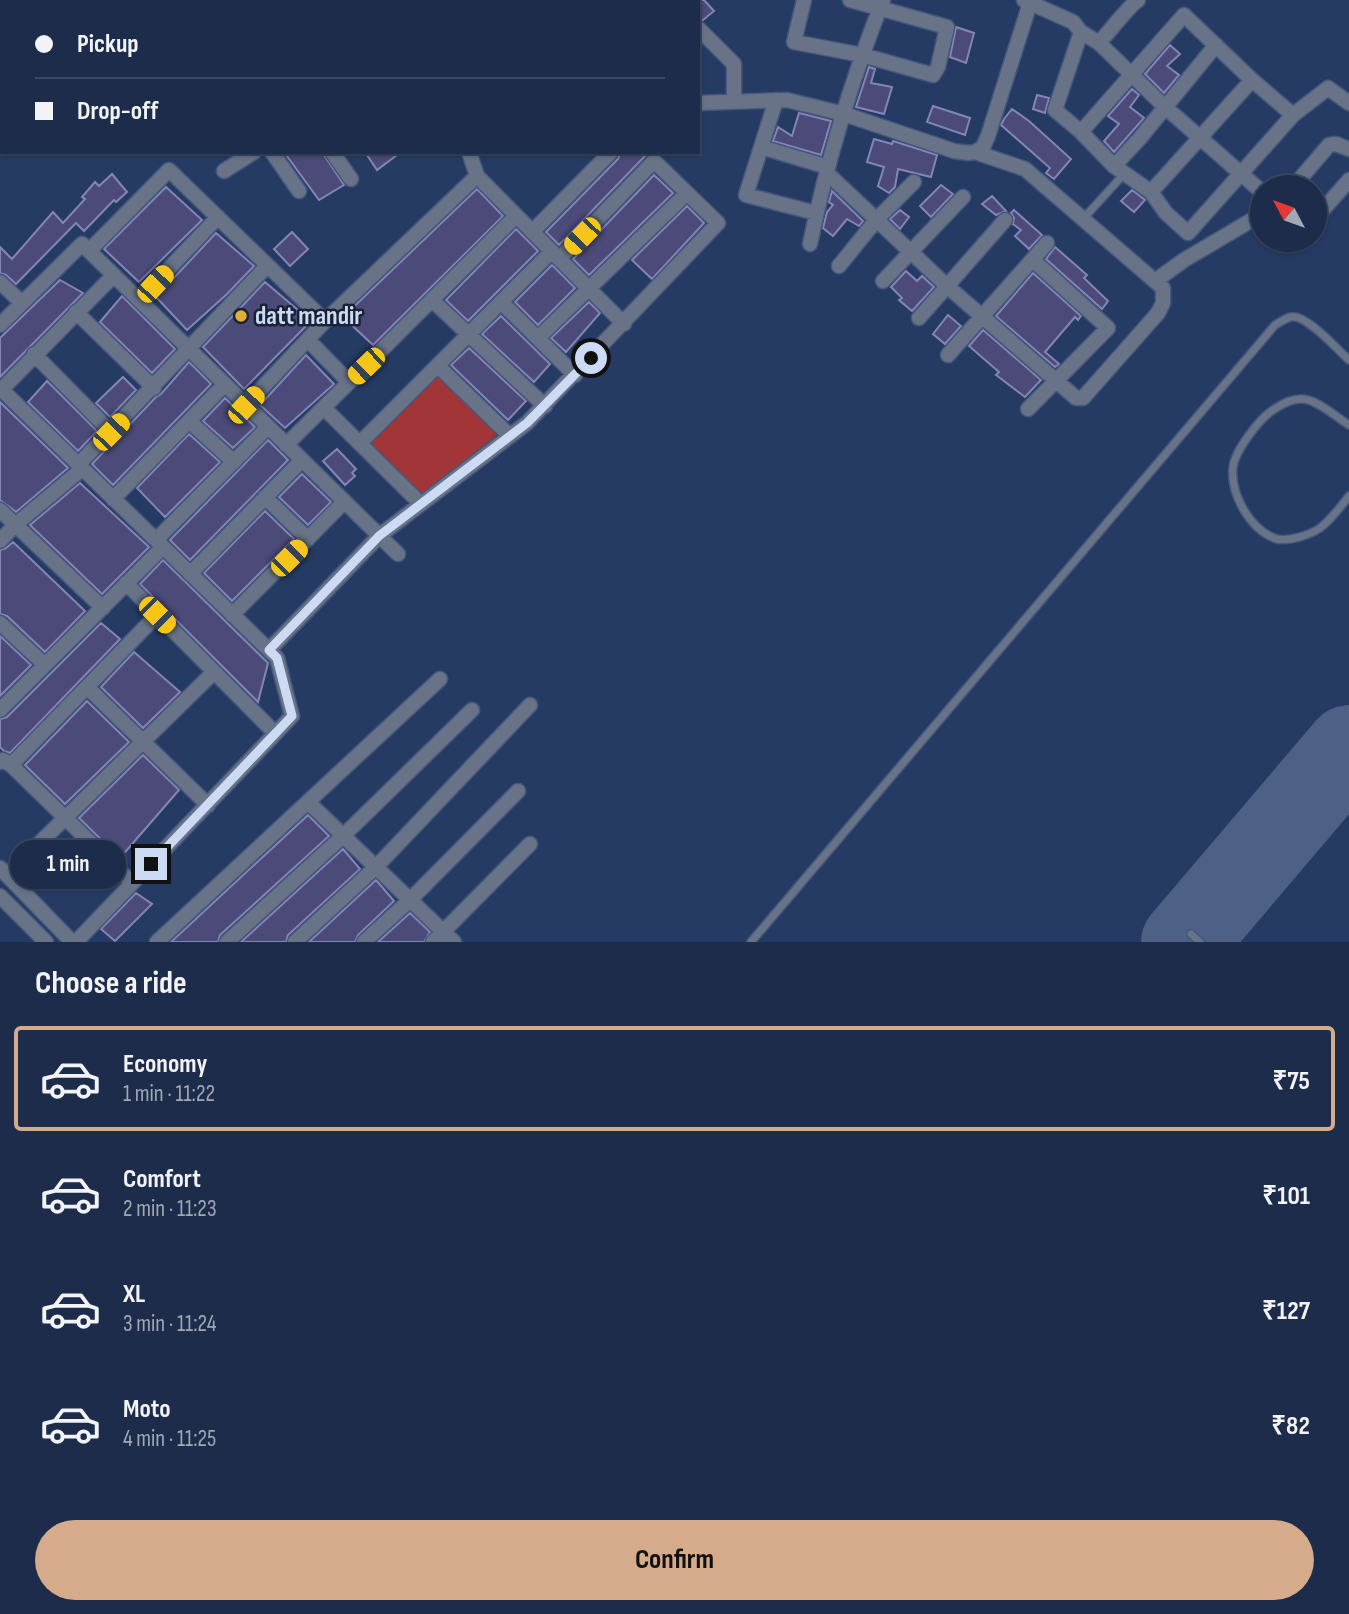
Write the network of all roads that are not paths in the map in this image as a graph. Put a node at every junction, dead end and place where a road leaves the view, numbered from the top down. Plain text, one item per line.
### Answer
1 (804, 0) edge
2 (850, 0) edge
3 (1029, 1) edge
4 (1132, 1) edge
5 (881, 5) edge
6 (700, 30) edge
7 (1081, 32) junction
8 (1099, 43) junction
9 (1216, 46) junction
10 (862, 55) junction
11 (1133, 74) junction
12 (1252, 80) junction
13 (776, 100) junction
14 (734, 101) junction
15 (700, 103) edge
16 (1349, 103) edge
17 (1165, 107) junction
18 (844, 114) junction
19 (1293, 115) junction
20 (1081, 132) junction
21 (1199, 137) junction
22 (761, 147) junction
23 (1349, 149) edge
24 (975, 152) junction
25 (250, 154) edge
26 (273, 154) edge
27 (333, 154) edge
28 (470, 154) edge
29 (609, 154) edge
30 (1119, 170) junction
31 (224, 171) dead end
32 (828, 171) junction
33 (1242, 175) junction
34 (1303, 175) edge
35 (477, 176) junction
36 (351, 179) dead end
37 (1349, 180) edge
38 (914, 181) dead end
39 (1250, 182) edge
40 (299, 191) dead end
41 (1151, 192) junction
42 (687, 193) junction
43 (963, 197) dead end
44 (1327, 205) edge
45 (816, 213) junction
46 (516, 216) junction
47 (218, 217) junction
48 (877, 219) junction
49 (1083, 219) junction
50 (1005, 220) dead end
51 (1250, 221) edge
52 (531, 232) junction
53 (1047, 243) dead end
54 (810, 244) dead end
55 (89, 251) junction
56 (911, 252) junction
57 (555, 255) junction
58 (1033, 260) junction
59 (267, 266) junction
60 (839, 266) dead end
61 (114, 275) junction
62 (883, 281) dead end
63 (1155, 281) junction
64 (0, 282) edge
65 (947, 286) junction
66 (589, 290) junction
67 (139, 300) junction
68 (432, 300) junction
69 (501, 302) junction
70 (22, 303) junction
71 (76, 312) junction
72 (982, 316) junction
73 (919, 318) dead end
74 (325, 321) junction
75 (624, 324) junction
76 (0, 325) edge
77 (469, 335) junction
78 (538, 338) junction
79 (307, 340) junction
80 (188, 348) junction
81 (34, 355) junction
82 (948, 355) dead end
83 (1349, 360) edge
84 (438, 366) junction
85 (575, 375) junction
86 (349, 382) junction
87 (1055, 382) junction
88 (225, 384) junction
89 (154, 388) junction
90 (1, 390) edge
91 (246, 405) junction
92 (544, 406) junction
93 (324, 408) junction
94 (1028, 410) dead end
95 (189, 421) junction
96 (1349, 425) edge
97 (268, 427) junction
98 (111, 432) junction
99 (510, 436) junction
100 (360, 443) junction
101 (286, 445) junction
102 (302, 460) junction
103 (234, 462) junction
104 (80, 467) junction
105 (1349, 496) edge
106 (265, 497) junction
107 (113, 499) junction
108 (344, 502) junction
109 (421, 504) junction
110 (0, 510) edge
111 (15, 525) junction
112 (379, 536) junction
113 (308, 539) junction
114 (0, 541) edge
115 (159, 544) junction
116 (398, 554) dead end
117 (190, 574) junction
118 (126, 583) junction
119 (103, 608) junction
120 (157, 615) junction
121 (232, 615) junction
122 (0, 623) edge
123 (269, 650) junction
124 (45, 665) junction
125 (214, 672) junction
126 (440, 679) dead end
127 (87, 687) junction
128 (530, 705) dead end
129 (0, 709) edge
130 (472, 710) dead end
131 (275, 733) junction
132 (144, 743) junction
133 (5, 764) edge
134 (518, 791) dead end
135 (308, 802) junction
136 (208, 805) junction
137 (65, 819) junction
138 (344, 836) junction
139 (530, 844) dead end
140 (376, 867) junction
141 (3, 872) edge
142 (132, 883) junction
143 (0, 896) edge
144 (410, 900) junction
145 (1191, 934) dead end
146 (443, 939) edge
147 (46, 942) edge
148 (74, 942) edge
149 (157, 942) edge
150 (227, 942) edge
151 (295, 942) edge
152 (364, 942) edge
153 (751, 942) edge
154 (1200, 942) edge

1 - 10 street
2 - 5 street
3 - 7 street
3 - 24 street
4 - 8 street
5 - 10 street
5 - 10 street
6 - 14 street
7 - 8 street
7 - 20 street
8 - 11 street
9 - 11 street
9 - 12 street
9 - 17 street
10 - 18 street
11 - 17 street
11 - 20 street
12 - 19 street
12 - 21 street
13 - 14 street
13 - 18 street
13 - 22 street
14 - 15 street
16 - 19 street
17 - 21 street
17 - 30 street
18 - 24 street
18 - 32 street
19 - 33 street
20 - 30 street
21 - 33 street
21 - 41 street
22 - 32 street
22 - 45 street
23 - 34 street
24 - 49 street
25 - 31 street
26 - 40 street
27 - 36 street
28 - 35 street
29 - 52 street
30 - 41 street
30 - 49 lane
32 - 45 street
32 - 48 street
33 - 39 street
33 - 41 street
35 - 46 street
35 - 74 street
37 - 44 street
38 - 48 street
42 - 57 street
42 - 66 street
42 - 75 street
43 - 56 street
45 - 54 street
46 - 52 street
46 - 68 street
47 - 55 street
47 - 59 street
47 - 67 street
48 - 56 street
48 - 60 street
49 - 63 street
50 - 65 street
51 - 63 street
52 - 57 street
53 - 58 street
55 - 61 street
55 - 70 street
56 - 62 street
56 - 65 street
57 - 66 street
57 - 69 street
58 - 72 street
58 - 87 street
59 - 74 street
59 - 80 street
61 - 67 street
61 - 71 street
63 - 87 street
64 - 70 street
65 - 72 street
65 - 73 street
66 - 75 street
66 - 78 street
67 - 80 street
68 - 77 street
68 - 86 street
69 - 77 street
69 - 78 street
70 - 76 street
71 - 81 street
71 - 89 street
72 - 82 street
72 - 87 street
74 - 79 street
75 - 85 street
77 - 84 street
77 - 92 street
78 - 85 street
79 - 86 street
79 - 91 street
80 - 88 street
80 - 89 street
81 - 90 street
81 - 98 street
83 - 153 lane
84 - 99 street
84 - 100 street
85 - 92 street
86 - 93 street
87 - 94 street
88 - 91 street
88 - 95 street
89 - 98 street
90 - 104 street
91 - 97 street
92 - 99 street
93 - 100 street
93 - 101 street
95 - 103 street
95 - 107 street
96 - 105 lane
97 - 101 street
97 - 103 street
98 - 104 street
99 - 109 street
100 - 109 street
101 - 102 street
102 - 106 street
102 - 108 street
103 - 115 street
104 - 107 street
104 - 111 street
106 - 113 street
106 - 117 street
107 - 115 street
108 - 112 street
108 - 113 street
109 - 112 street
110 - 111 street
111 - 114 street
111 - 119 street
112 - 116 street
112 - 123 street
113 - 121 street
115 - 117 street
115 - 118 street
117 - 121 street
118 - 119 street
118 - 120 street
119 - 124 street
120 - 125 street
120 - 127 street
121 - 123 street
122 - 124 street
123 - 131 street
124 - 129 street
125 - 131 street
125 - 132 street
126 - 135 street
127 - 132 street
127 - 133 street
128 - 140 street
130 - 138 street
131 - 136 street
132 - 136 street
132 - 137 street
133 - 137 street
134 - 144 street
135 - 138 street
135 - 149 street
136 - 142 street
137 - 141 street
137 - 142 street
138 - 140 street
138 - 150 street
139 - 146 street
140 - 144 street
140 - 151 street
141 - 148 street
142 - 148 street
143 - 147 street
144 - 146 street
144 - 152 street
145 - 154 lane

